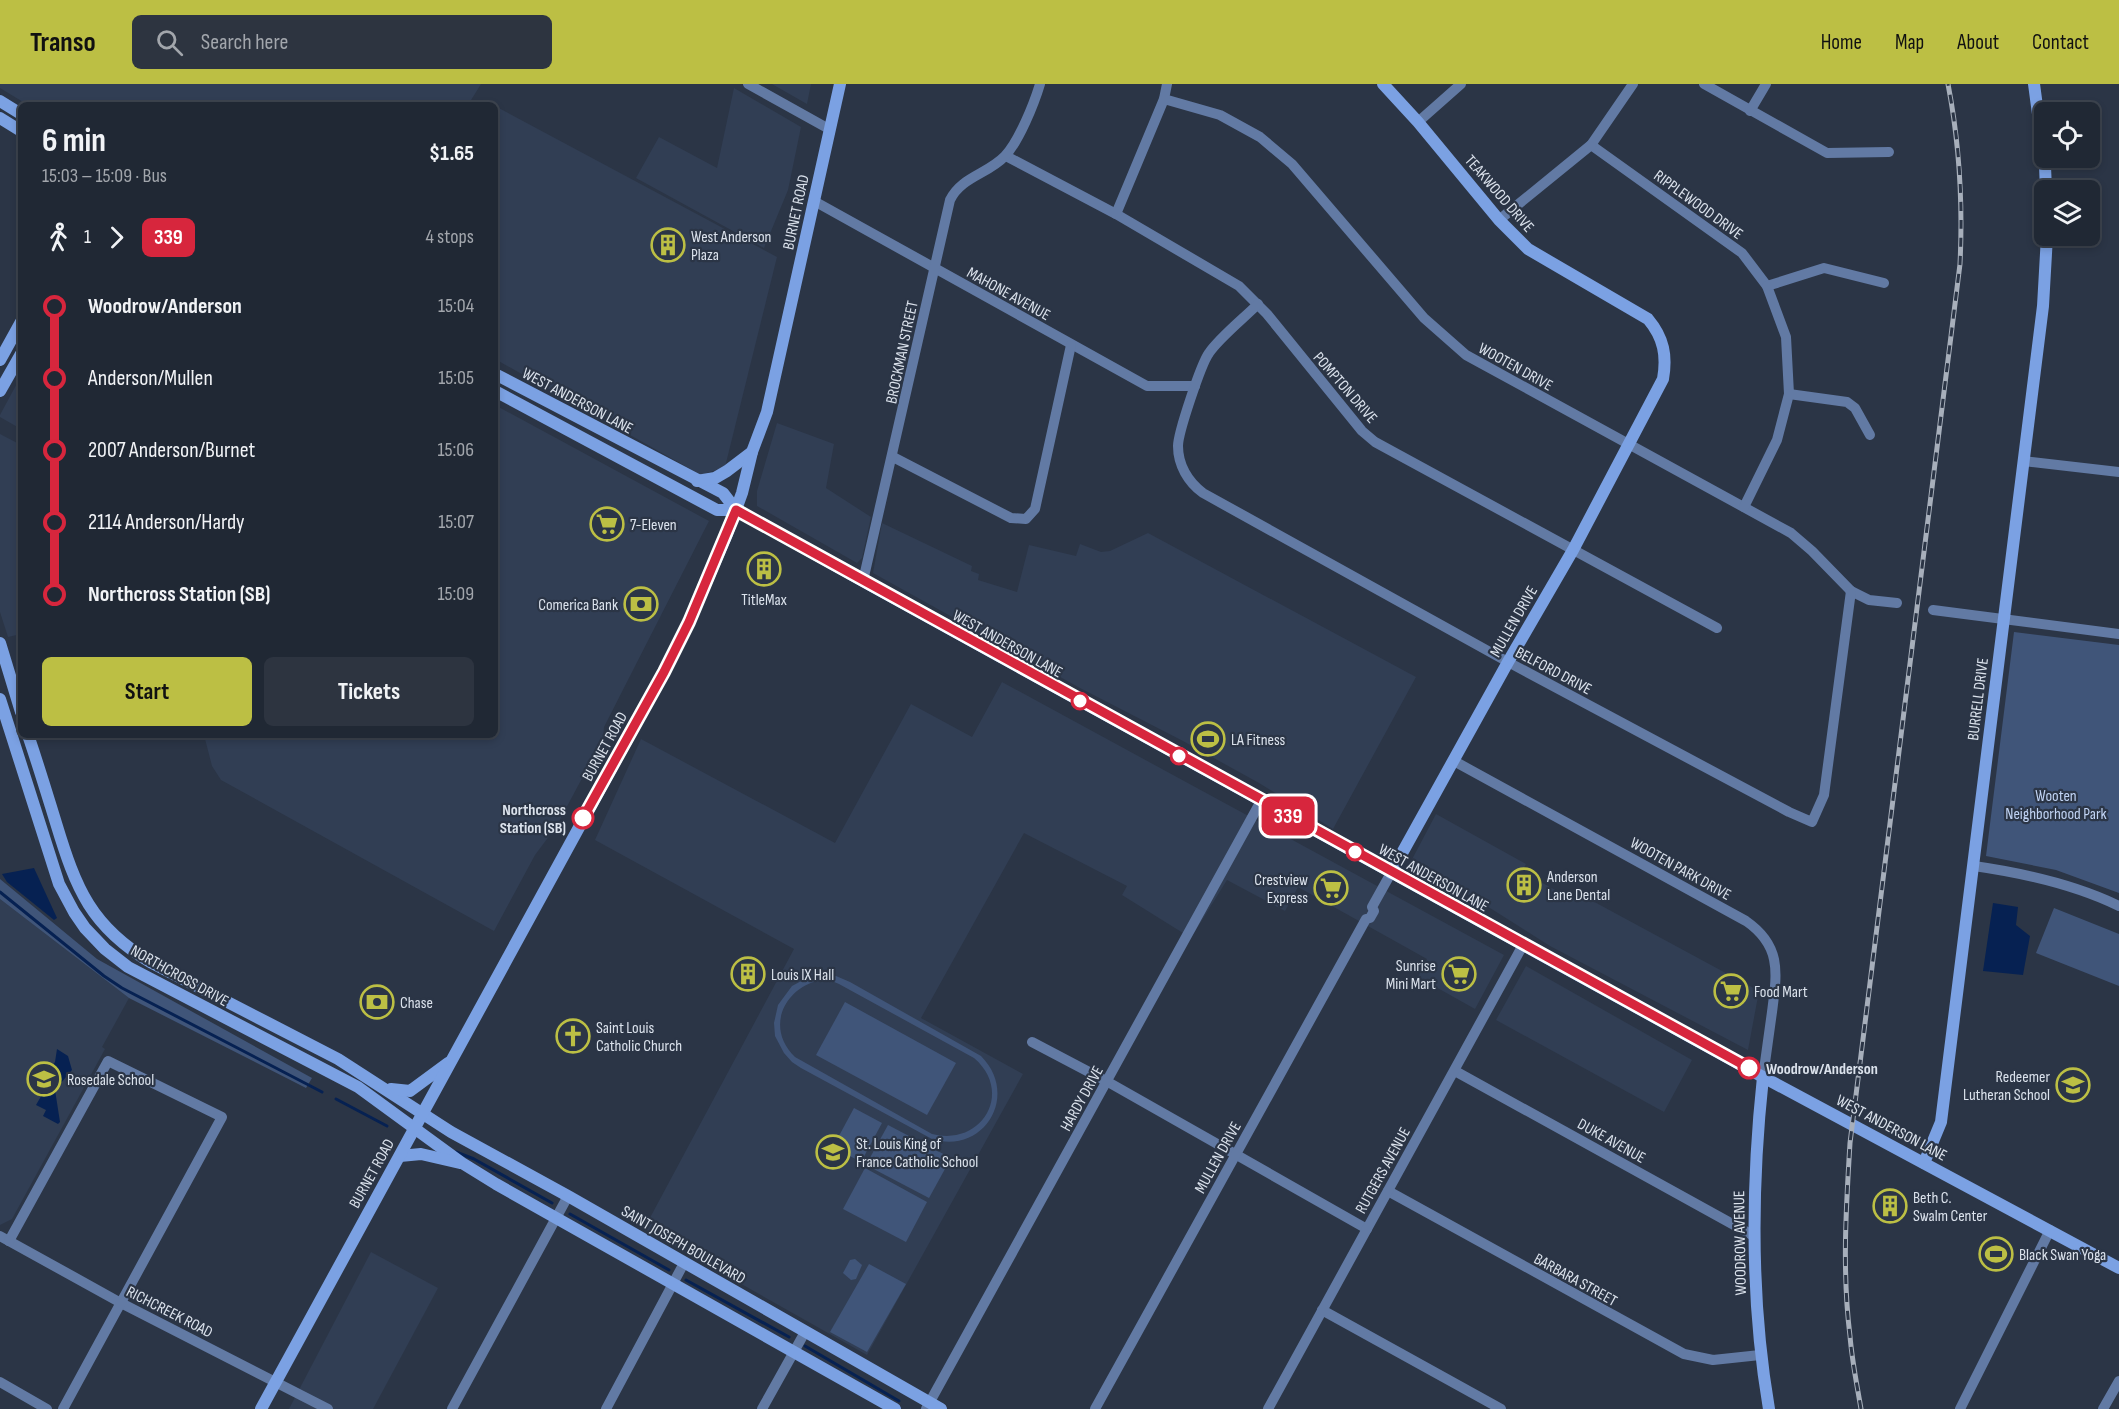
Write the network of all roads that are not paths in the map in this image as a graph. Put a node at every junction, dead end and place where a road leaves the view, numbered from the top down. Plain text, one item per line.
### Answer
1 (748, 84) edge
2 (840, 84) edge
3 (1040, 84) edge
4 (1167, 84) edge
5 (1383, 84) edge
6 (1461, 84) edge
7 (1633, 84) edge
8 (1704, 84) edge
9 (1766, 84) edge
10 (2034, 84) edge
11 (1164, 99) junction
12 (0, 101) edge
13 (1750, 111) junction
14 (18, 112) edge
15 (0, 118) edge
16 (1418, 122) junction
17 (18, 129) edge
18 (829, 129) junction
19 (1591, 145) junction
20 (1889, 152) dead end
21 (1006, 156) junction
22 (2046, 180) edge
23 (814, 201) junction
24 (1116, 214) junction
25 (1499, 220) junction
26 (2046, 246) edge
27 (935, 268) junction
28 (1884, 283) dead end
29 (1767, 286) junction
30 (1258, 304) junction
31 (18, 327) edge
32 (1071, 345) junction
33 (1664, 346) joint
34 (18, 359) edge
35 (0, 360) edge
36 (498, 376) edge
37 (1195, 386) junction
38 (0, 391) edge
39 (528, 392) junction
40 (498, 393) edge
41 (1789, 394) junction
42 (521, 405) junction
43 (1870, 435) dead end
44 (1630, 445) junction
45 (752, 452) junction
46 (893, 457) junction
47 (2024, 461) junction
48 (2119, 472) edge
49 (696, 481) junction
50 (1744, 507) junction
51 (736, 510) junction
52 (1574, 550) junction
53 (864, 581) junction
54 (1851, 591) junction
55 (1897, 603) dead end
56 (1934, 610) dead end
57 (2003, 621) junction
58 (1717, 628) dead end
59 (2119, 634) edge
60 (0, 643) edge
61 (1508, 662) junction
62 (0, 699) edge
63 (18, 701) edge
64 (29, 738) edge
65 (1455, 761) junction
66 (45, 788) junction
67 (29, 794) junction
68 (1261, 801) junction
69 (1974, 866) junction
70 (1392, 873) junction
71 (2119, 906) edge
72 (1523, 945) junction
73 (152, 963) junction
74 (154, 982) junction
75 (256, 1017) junction
76 (248, 1030) junction
77 (1032, 1042) dead end
78 (452, 1060) junction
79 (1455, 1071) junction
80 (1763, 1077) junction
81 (1108, 1082) junction
82 (384, 1088) junction
83 (423, 1113) junction
84 (415, 1128) junction
85 (400, 1156) junction
86 (1236, 1156) junction
87 (1924, 1162) junction
88 (462, 1163) junction
89 (1388, 1191) junction
90 (568, 1196) junction
91 (556, 1217) junction
92 (1367, 1228) junction
93 (2050, 1230) junction
94 (1754, 1236) junction
95 (5, 1238) edge
96 (684, 1263) junction
97 (2119, 1268) edge
98 (673, 1284) junction
99 (121, 1303) junction
100 (1322, 1310) junction
101 (805, 1332) junction
102 (793, 1352) junction
103 (1760, 1355) junction
104 (276, 1381) junction
105 (2119, 1381) edge
106 (0, 1382) edge
107 (928, 1406) edge
108 (47, 1409) edge
109 (63, 1409) edge
110 (261, 1409) edge
111 (328, 1409) edge
112 (452, 1409) edge
113 (606, 1409) edge
114 (762, 1409) edge
115 (895, 1409) edge
116 (941, 1409) edge
117 (1095, 1409) edge
118 (1268, 1409) edge
119 (1501, 1409) edge
120 (1769, 1409) edge
121 (1960, 1409) edge
122 (2103, 1409) edge

1 - 18 street
2 - 18 street, BURNET ROAD
3 - 21 street
4 - 11 street
5 - 16 street, TEAKWOOD DRIVE
6 - 16 street
7 - 19 street
8 - 13 street
9 - 13 street
10 - 22 street
11 - 24 street
11 - 44 street, WOOTEN DRIVE
12 - 14 street
13 - 20 street
15 - 17 street
16 - 25 street, TEAKWOOD DRIVE
18 - 23 street, BURNET ROAD
19 - 25 street
19 - 29 street, RIPPLEWOOD DRIVE
21 - 24 street, POMPTON DRIVE
21 - 27 street, BROCKMAN STREET
23 - 27 street, MAHONE AVENUE
23 - 45 street, BURNET ROAD
24 - 30 street, POMPTON DRIVE
25 - 33 street, TEAKWOOD DRIVE
26 - 47 street, BURRELL DRIVE
27 - 32 street, MAHONE AVENUE
27 - 46 street, BROCKMAN STREET
28 - 29 street
29 - 41 street, RIPPLEWOOD DRIVE
30 - 37 street
30 - 52 street, POMPTON DRIVE
31 - 35 street
32 - 37 street, MAHONE AVENUE
32 - 46 street
33 - 44 street, MULLEN DRIVE
34 - 38 street
36 - 39 street, WEST ANDERSON LANE
37 - 61 street, BELFORD DRIVE
39 - 42 street
39 - 49 street, WEST ANDERSON LANE
40 - 42 street, WEST ANDERSON LANE
41 - 43 street
41 - 50 street, RIPPLEWOOD DRIVE
42 - 51 street, WEST ANDERSON LANE
44 - 50 street, WOOTEN DRIVE
44 - 52 street, MULLEN DRIVE
45 - 49 street
45 - 51 street, BURNET ROAD
46 - 53 street, BROCKMAN STREET
47 - 48 street
47 - 57 street, BURRELL DRIVE
49 - 51 street, WEST ANDERSON LANE
50 - 54 street, WOOTEN DRIVE
51 - 53 street, WEST ANDERSON LANE
51 - 78 street, BURNET ROAD
52 - 58 street, POMPTON DRIVE
52 - 61 street, MULLEN DRIVE
53 - 68 street, WEST ANDERSON LANE
54 - 55 street, WOOTEN DRIVE
54 - 61 street, BELFORD DRIVE
56 - 57 street
57 - 59 street
57 - 69 street, BURRELL DRIVE
60 - 63 street
61 - 65 street, MULLEN DRIVE
62 - 67 street, NORTHCROSS DRIVE
64 - 66 street, NORTHCROSS DRIVE
65 - 70 street, MULLEN DRIVE
65 - 80 street, WOOTEN PARK DRIVE
66 - 67 street
66 - 73 street, NORTHCROSS DRIVE
67 - 74 street, NORTHCROSS DRIVE
68 - 70 street, WEST ANDERSON LANE
68 - 81 street, HARDY DRIVE
69 - 71 street
69 - 87 street, BURRELL DRIVE
70 - 72 street, WEST ANDERSON LANE
70 - 86 street, MULLEN DRIVE
72 - 79 street, RUTGERS AVENUE
72 - 80 street, WEST ANDERSON LANE
73 - 74 street
73 - 75 street, NORTHCROSS DRIVE
74 - 76 street, NORTHCROSS DRIVE
75 - 76 street
75 - 82 street, NORTHCROSS DRIVE
76 - 84 street, NORTHCROSS DRIVE
77 - 81 street
78 - 82 street
78 - 83 street, BURNET ROAD
79 - 89 street, RUTGERS AVENUE
79 - 94 street, DUKE AVENUE
80 - 87 street, WEST ANDERSON LANE
80 - 94 street, WOODROW AVENUE
81 - 86 street
81 - 107 street, HARDY DRIVE
82 - 83 street, NORTHCROSS DRIVE
83 - 84 street, BURNET ROAD
83 - 90 street, SAINT JOSEPH BOULEVARD
84 - 85 street, BURNET ROAD
84 - 88 street
85 - 88 street
85 - 104 street, BURNET ROAD
86 - 92 street
86 - 117 street, MULLEN DRIVE
87 - 93 street, WEST ANDERSON LANE
88 - 91 street
89 - 92 street, RUTGERS AVENUE
89 - 103 street, BARBARA STREET
90 - 91 street
90 - 96 street, SAINT JOSEPH BOULEVARD
91 - 98 street
91 - 112 street
92 - 100 street, RUTGERS AVENUE
93 - 97 street, WEST ANDERSON LANE
93 - 121 street
94 - 103 street, WOODROW AVENUE
95 - 99 street, RICHCREEK ROAD
95 - 99 street
96 - 98 street
96 - 101 street, SAINT JOSEPH BOULEVARD
98 - 102 street
98 - 113 street
99 - 104 street, RICHCREEK ROAD
99 - 109 street
100 - 118 street, RUTGERS AVENUE
100 - 119 street
101 - 102 street
101 - 107 street, SAINT JOSEPH BOULEVARD
102 - 114 street
102 - 115 street
103 - 120 street, WOODROW AVENUE
104 - 110 street, BURNET ROAD
104 - 111 street, RICHCREEK ROAD
105 - 122 street
106 - 108 street
107 - 116 street, SAINT JOSEPH BOULEVARD

